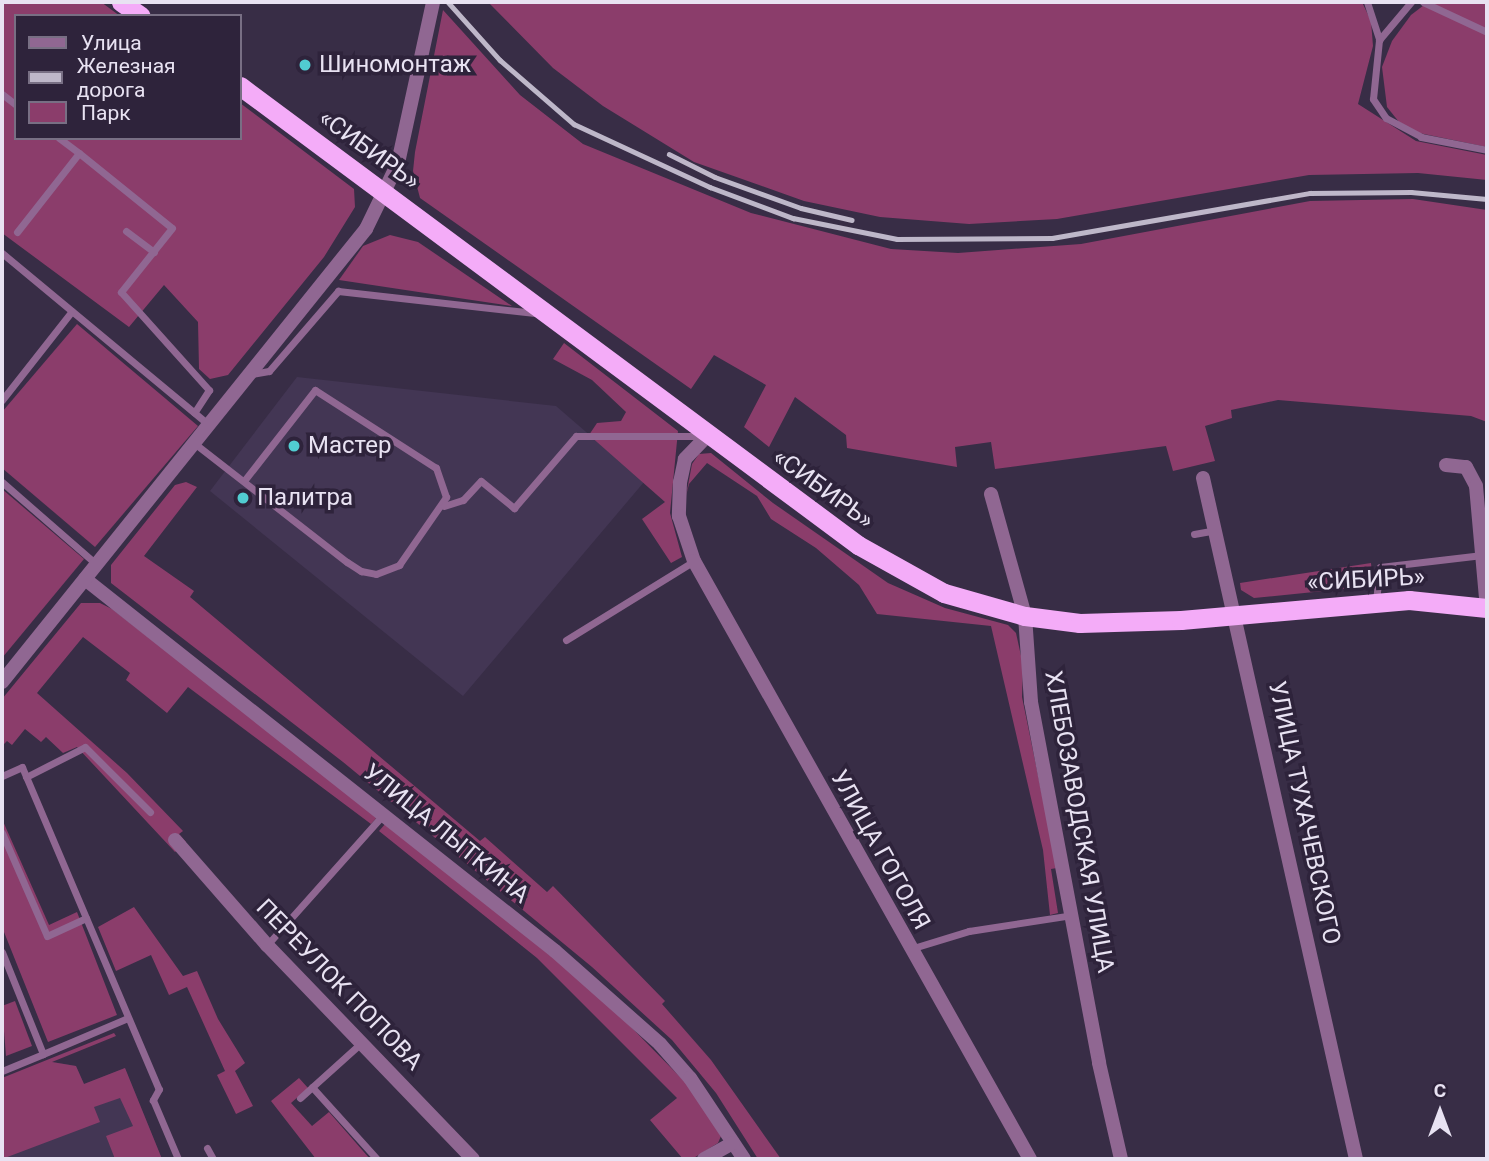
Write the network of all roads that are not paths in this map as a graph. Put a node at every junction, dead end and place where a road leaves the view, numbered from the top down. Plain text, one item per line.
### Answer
1 (121, 2) edge
2 (433, 2) edge
3 (1367, 2) edge
4 (1411, 2) edge
5 (1423, 2) edge
6 (138, 14) edge
7 (1487, 32) edge
8 (1379, 40) junction
9 (242, 87) edge
10 (62, 140) edge
11 (1487, 150) edge
12 (79, 153) junction
13 (386, 192) junction
14 (126, 231) dead end
15 (17, 232) dead end
16 (153, 252) junction
17 (2, 253) edge
18 (72, 311) junction
19 (549, 314) junction
20 (249, 374) junction
21 (2, 400) edge
22 (194, 413) junction
23 (208, 424) junction
24 (707, 436) junction
25 (194, 442) junction
26 (1446, 465) dead end
27 (1203, 478) dead end
28 (244, 481) junction
29 (2, 482) edge
30 (991, 494) dead end
31 (444, 506) junction
32 (1211, 531) junction
33 (1194, 534) dead end
34 (1482, 555) junction
35 (694, 561) junction
36 (96, 564) junction
37 (85, 579) junction
38 (1376, 601) junction
39 (1487, 609) edge
40 (1236, 614) junction
41 (1025, 616) junction
42 (566, 640) dead end
43 (2, 681) edge
44 (2, 776) edge
45 (26, 777) junction
46 (150, 812) dead end
47 (384, 814) junction
48 (2, 833) edge
49 (175, 840) dead end
50 (1072, 915) junction
51 (86, 918) junction
52 (267, 945) junction
53 (909, 949) junction
54 (2, 952) edge
55 (128, 1018) junction
56 (361, 1043) junction
57 (43, 1054) junction
58 (2, 1071) edge
59 (312, 1087) junction
60 (300, 1098) dead end
61 (733, 1143) junction
62 (207, 1148) dead end
63 (178, 1159) edge
64 (213, 1159) edge
65 (377, 1159) edge
66 (473, 1159) edge
67 (704, 1159) edge
68 (744, 1159) edge
69 (1030, 1159) edge
70 (1121, 1159) edge
71 (1356, 1159) edge

1 - 6 highway
2 - 13 street
3 - 8 lane
4 - 8 lane
5 - 7 lane
8 - 11 lane
9 - 13 highway, «СИБИРЬ»
10 - 12 lane
12 - 15 lane
12 - 16 lane
13 - 19 highway, «СИБИРЬ»
13 - 20 street
14 - 16 lane
16 - 22 lane
17 - 18 lane
18 - 21 lane
18 - 22 lane
19 - 20 lane
19 - 24 highway, «СИБИРЬ»
20 - 23 street
22 - 23 lane
23 - 25 street
24 - 31 lane
24 - 35 street, УЛИЦА ГОГОЛЯ
24 - 41 highway, «СИБИРЬ»
25 - 28 lane
25 - 36 street
26 - 34 street
27 - 32 street, УЛИЦА ТУХАЧЕВСКОГО
28 - 31 lane
28 - 31 lane
29 - 36 lane
30 - 41 street, ХЛЕБОЗАВОДСКАЯ УЛИЦА
32 - 33 lane
32 - 40 street, УЛИЦА ТУХАЧЕВСКОГО
34 - 38 lane
34 - 39 street
35 - 42 lane
35 - 53 street, УЛИЦА ГОГОЛЯ
36 - 37 street
37 - 43 street
37 - 47 street, УЛИЦА ЛЫТКИНА
38 - 39 highway, «СИБИРЬ»
38 - 40 highway, «СИБИРЬ»
40 - 41 highway, «СИБИРЬ»
40 - 71 street, УЛИЦА ТУХАЧЕВСКОГО
41 - 50 street, ХЛЕБОЗАВОДСКАЯ УЛИЦА
44 - 45 lane
45 - 46 lane
45 - 51 lane
47 - 52 lane
47 - 61 street, УЛИЦА ЛЫТКИНА
48 - 51 lane
49 - 52 street, ПЕРЕУЛОК ПОПОВА
50 - 53 lane
50 - 70 street, ХЛЕБОЗАВОДСКАЯ УЛИЦА
51 - 55 lane
52 - 56 street, ПЕРЕУЛОК ПОПОВА
53 - 69 street, УЛИЦА ГОГОЛЯ
54 - 57 lane
55 - 57 lane
55 - 63 lane
56 - 59 lane
56 - 66 street, ПЕРЕУЛОК ПОПОВА
57 - 58 lane
59 - 60 lane
59 - 65 lane
61 - 67 street
61 - 68 street, УЛИЦА ЛЫТКИНА
62 - 64 lane

